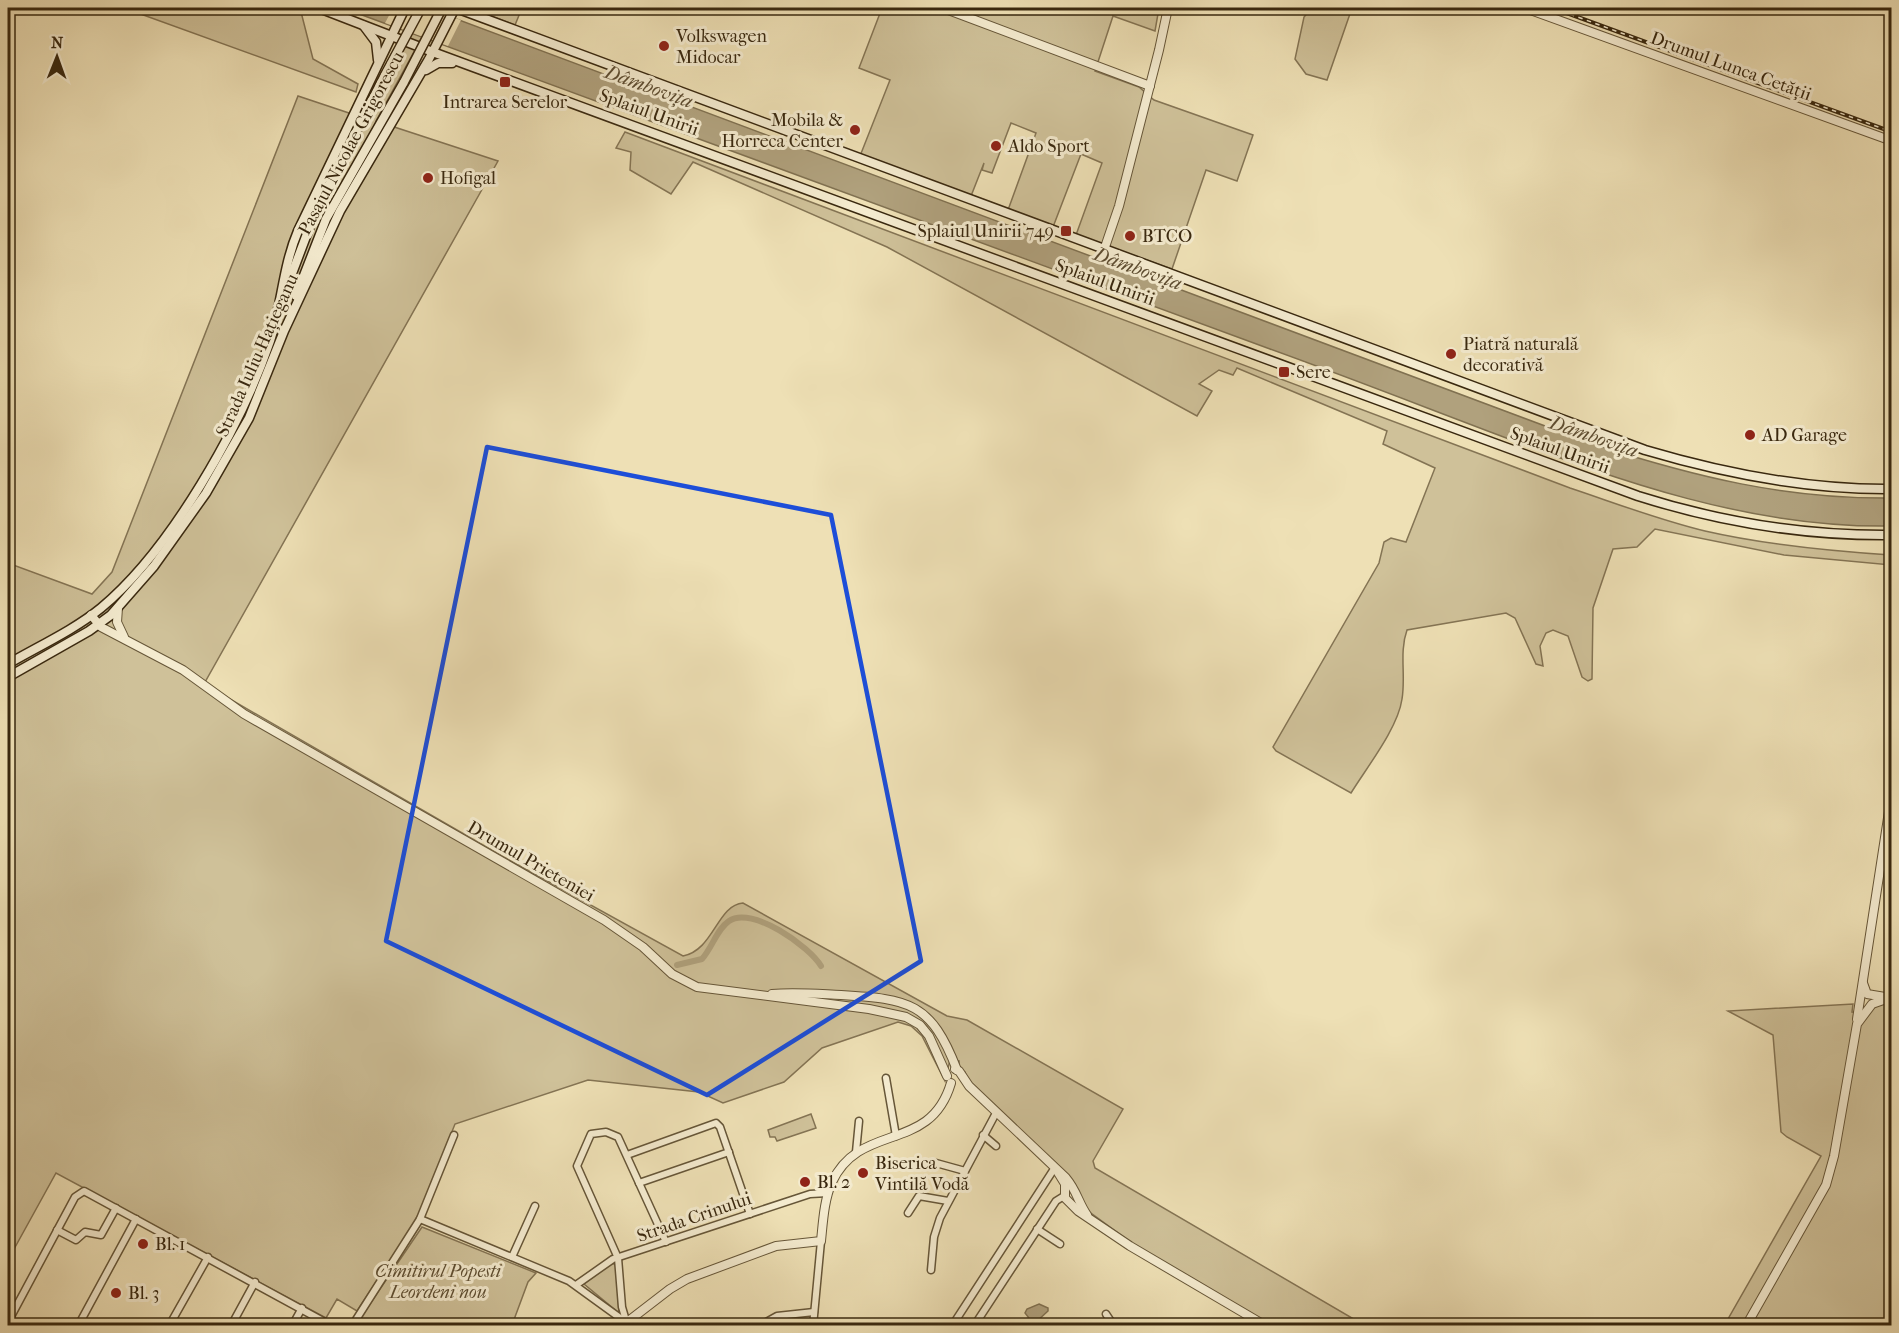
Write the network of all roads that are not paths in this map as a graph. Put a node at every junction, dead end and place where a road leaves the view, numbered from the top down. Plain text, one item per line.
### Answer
1 (319, 8) edge
2 (405, 8) edge
3 (421, 8) edge
4 (442, 8) edge
5 (455, 8) edge
6 (472, 8) edge
7 (943, 8) edge
8 (1168, 8) edge
9 (1525, 8) edge
10 (484, 18) junction
11 (363, 25) junction
12 (391, 36) junction
13 (433, 52) junction
14 (378, 64) junction
15 (473, 67) junction
16 (418, 78) junction
17 (1150, 86) junction
18 (1892, 141) edge
19 (1104, 250) junction
20 (274, 327) junction
21 (284, 330) junction
22 (1892, 489) edge
23 (1892, 535) edge
24 (118, 608) junction
25 (91, 615) junction
26 (98, 625) junction
27 (125, 638) junction
28 (8, 664) edge
29 (8, 677) edge
30 (1892, 792) edge
31 (749, 995) junction
32 (1891, 997) edge
33 (1866, 1000) junction
34 (886, 1078) dead end
35 (954, 1078) junction
36 (996, 1113) junction
37 (859, 1121) dead end
38 (454, 1135) dead end
39 (983, 1135) junction
40 (896, 1136) junction
41 (996, 1146) dead end
42 (729, 1152) junction
43 (856, 1152) junction
44 (627, 1155) junction
45 (930, 1166) dead end
46 (1056, 1170) junction
47 (965, 1171) junction
48 (639, 1183) junction
49 (1075, 1190) junction
50 (828, 1194) junction
51 (1066, 1197) junction
52 (1078, 1199) junction
53 (948, 1200) junction
54 (535, 1206) dead end
55 (116, 1208) junction
56 (908, 1213) dead end
57 (750, 1214) junction
58 (136, 1219) junction
59 (420, 1219) junction
60 (1094, 1222) junction
61 (1037, 1229) junction
62 (57, 1230) junction
63 (821, 1241) junction
64 (666, 1242) junction
65 (1060, 1244) dead end
66 (208, 1257) junction
67 (512, 1257) junction
68 (618, 1258) junction
69 (931, 1270) dead end
70 (255, 1282) junction
71 (576, 1285) junction
72 (302, 1308) junction
73 (814, 1312) junction
74 (1106, 1314) dead end
75 (8, 1322) edge
76 (626, 1325) edge
77 (78, 1326) edge
78 (169, 1326) edge
79 (231, 1326) edge
80 (292, 1326) edge
81 (332, 1326) edge
82 (352, 1326) edge
83 (759, 1326) edge
84 (813, 1326) edge
85 (951, 1326) edge
86 (974, 1326) edge
87 (1114, 1326) edge
88 (1266, 1326) edge
89 (1746, 1326) edge

1 - 11 main road, Splaiul Unirii
2 - 12 main road, Strada Iuliu Hațieganu
3 - 20 main road, Pasajul Nicolae Grigorescu, bridge
4 - 21 main road, Pasajul Nicolae Grigorescu, bridge
5 - 10 main road, Splaiul Unirii
5 - 13 main road, Strada Iuliu Hațieganu
6 - 10 main road
7 - 17 street
8 - 17 street
9 - 18 street, Drumul Lunca Cetății
10 - 19 main road, Splaiul Unirii
11 - 12 main road, Splaiul Unirii
11 - 14 main road
12 - 13 main road, Splaiul Unirii
12 - 14 main road, Strada Iuliu Hațieganu
13 - 15 main road, Splaiul Unirii
13 - 16 main road, Strada Iuliu Hațieganu
14 - 20 main road, Strada Iuliu Hațieganu
15 - 16 main road
15 - 23 main road, Splaiul Unirii
16 - 21 main road, Strada Iuliu Hațieganu
17 - 19 street
19 - 22 main road, Splaiul Unirii
20 - 25 main road, Strada Iuliu Hațieganu
21 - 24 main road, Strada Iuliu Hațieganu
24 - 26 main road, Strada Iuliu Hațieganu
24 - 27 street
25 - 26 street
25 - 28 main road, Strada Iuliu Hațieganu
26 - 27 street, Drumul Prieteniei
26 - 29 main road, Strada Iuliu Hațieganu
27 - 31 street, Drumul Prieteniei
30 - 33 street
31 - 35 street, Drumul Prieteniei
31 - 35 street
32 - 33 street
33 - 89 street
34 - 40 street
35 - 36 street
35 - 40 street
36 - 39 street
36 - 46 street
37 - 43 street
38 - 59 street
39 - 41 street
39 - 47 street
40 - 43 street
42 - 44 street
42 - 48 street
42 - 57 street
43 - 50 street
44 - 48 street
44 - 68 street
45 - 47 street
46 - 49 street
46 - 51 street
46 - 85 street
47 - 53 street
48 - 64 street
49 - 51 street
49 - 52 street
50 - 57 street, Strada Crinului
50 - 63 street
51 - 52 street
51 - 60 street
51 - 61 street
52 - 60 street
53 - 56 street
53 - 69 street
54 - 67 street
55 - 58 street
55 - 62 street
55 - 62 street
57 - 64 street, Strada Crinului
58 - 66 street
58 - 77 street
59 - 67 street
59 - 82 street
60 - 88 street
61 - 65 street
61 - 86 street
62 - 75 street
63 - 73 street
63 - 76 street
64 - 68 street, Strada Crinului
66 - 70 street
66 - 78 street
67 - 71 street
68 - 71 street, Strada Crinului
68 - 76 street
70 - 72 street
70 - 79 street
71 - 76 street
72 - 80 street
72 - 81 street
73 - 83 street
73 - 84 street
74 - 87 street

